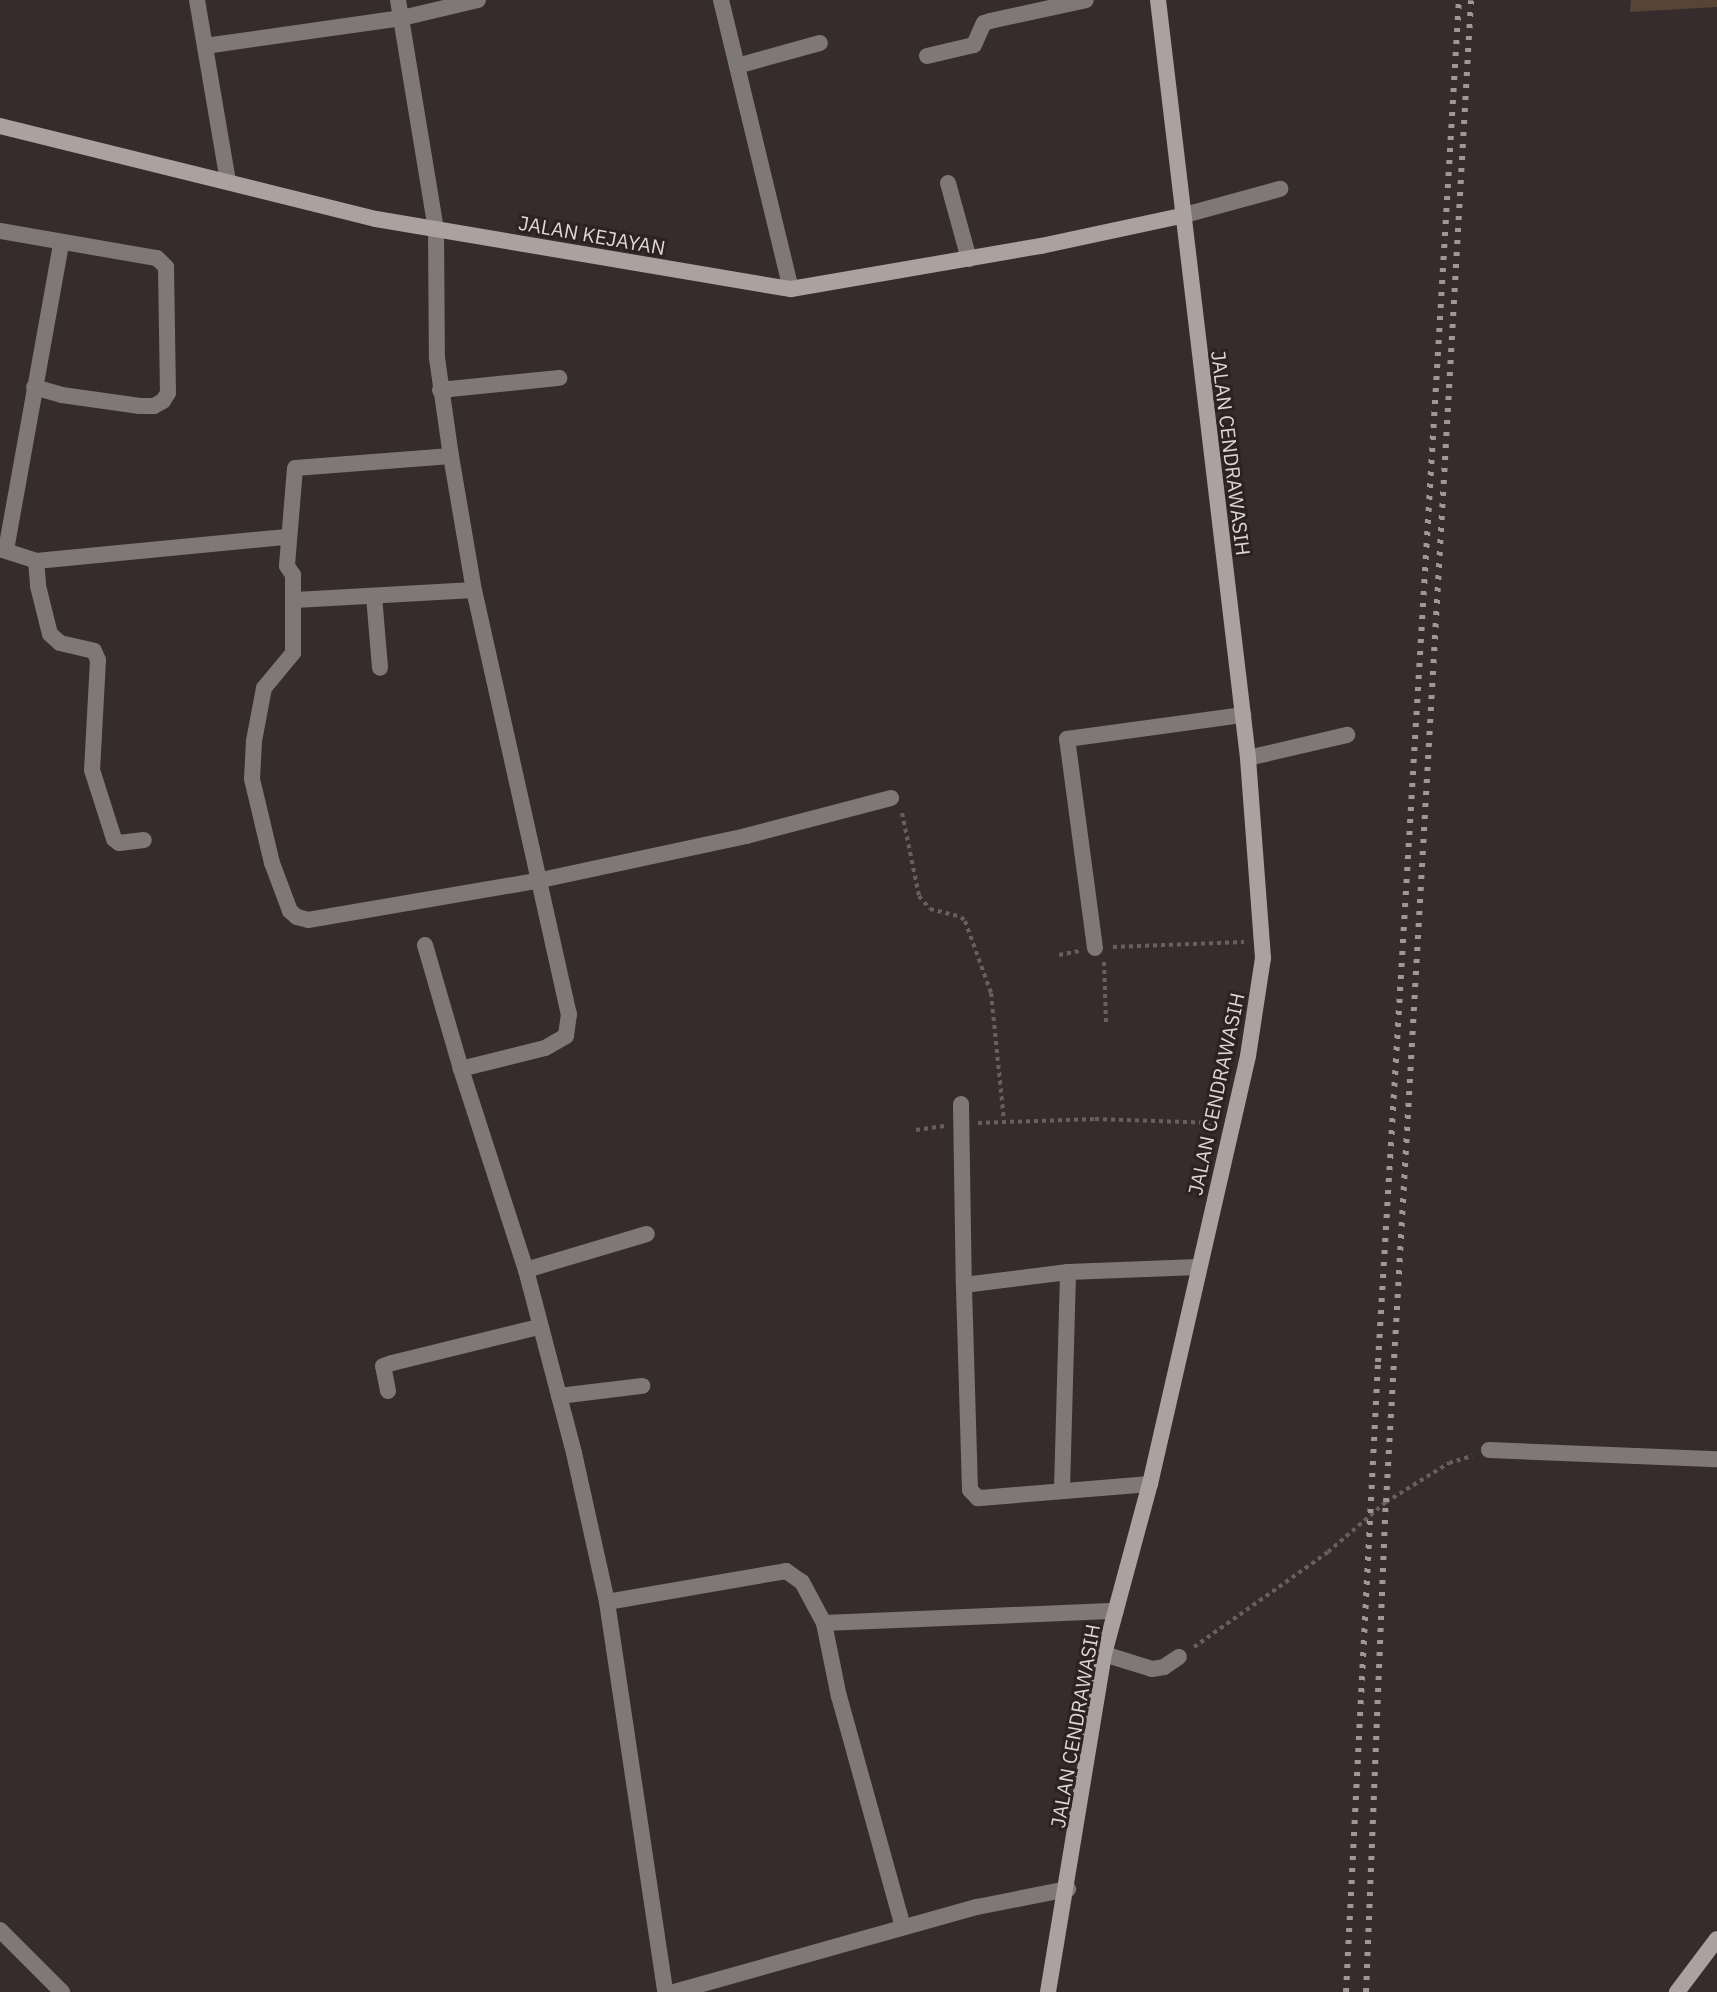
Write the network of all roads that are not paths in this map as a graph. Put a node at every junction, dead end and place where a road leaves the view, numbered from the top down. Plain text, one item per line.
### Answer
1 (197, 0) edge
2 (398, 0) edge
3 (478, 0) edge
4 (721, 0) edge
5 (1086, 0) edge
6 (1158, 0) edge
7 (402, 18) junction
8 (820, 43) dead end
9 (205, 46) junction
10 (927, 56) dead end
11 (737, 66) junction
12 (0, 126) edge
13 (228, 181) junction
14 (948, 183) dead end
15 (1280, 189) dead end
16 (1181, 216) junction
17 (436, 229) junction
18 (0, 231) edge
19 (61, 243) junction
20 (969, 259) junction
21 (791, 289) junction
22 (559, 378) dead end
23 (34, 387) junction
24 (440, 390) junction
25 (451, 456) junction
26 (287, 537) junction
27 (3, 550) edge
28 (36, 561) junction
29 (474, 590) junction
30 (374, 596) junction
31 (295, 600) junction
32 (380, 668) dead end
33 (1243, 715) junction
34 (1347, 735) dead end
35 (1248, 758) junction
36 (891, 798) road end
37 (144, 840) dead end
38 (541, 880) junction
39 (425, 945) dead end
40 (1095, 948) road end
41 (461, 1069) junction
42 (961, 1104) dead end
43 (647, 1234) dead end
44 (1198, 1267) junction
45 (526, 1270) junction
46 (1068, 1272) junction
47 (964, 1285) junction
48 (539, 1327) junction
49 (642, 1386) dead end
50 (388, 1391) dead end
51 (559, 1396) junction
52 (1489, 1450) road end
53 (1717, 1459) edge
54 (1150, 1484) junction
55 (1062, 1489) junction
56 (607, 1602) junction
57 (1116, 1611) junction
58 (824, 1623) junction
59 (1104, 1654) junction
60 (1179, 1657) road end
61 (1068, 1889) junction
62 (903, 1927) junction
63 (0, 1930) edge
64 (1717, 1939) edge
65 (62, 1992) edge
66 (665, 1992) edge
67 (674, 1992) edge
68 (1048, 1992) edge
69 (1677, 1992) edge

1 - 9 street
2 - 7 street
3 - 7 street
4 - 11 street
5 - 10 street
6 - 16 main road, JALAN CENDRAWASIH
7 - 9 street
7 - 17 street
8 - 11 street
9 - 13 street
11 - 21 street
12 - 13 main road, JALAN KEJAYAN
13 - 17 main road, JALAN KEJAYAN
14 - 20 street
15 - 16 street
16 - 20 main road, JALAN KEJAYAN
16 - 33 main road, JALAN CENDRAWASIH
17 - 21 main road, JALAN KEJAYAN
17 - 24 street
18 - 19 street
19 - 23 street
19 - 23 street
20 - 21 main road, JALAN KEJAYAN
22 - 24 street
23 - 27 street
24 - 25 street
25 - 26 street
25 - 29 street
26 - 28 street
26 - 31 street
27 - 28 street
28 - 37 street
29 - 30 street
29 - 38 street
30 - 31 street
30 - 32 street
31 - 38 street
33 - 35 main road, JALAN CENDRAWASIH
33 - 40 street
34 - 35 street
35 - 44 main road, JALAN CENDRAWASIH
36 - 38 street
38 - 41 street
39 - 41 street
41 - 45 street
42 - 47 street
43 - 45 street
44 - 46 street
44 - 54 main road, JALAN CENDRAWASIH
45 - 48 street
46 - 47 street
46 - 55 street
47 - 55 street
48 - 50 street
48 - 51 street
49 - 51 street
51 - 56 street
52 - 53 street
54 - 55 street
54 - 57 main road, JALAN CENDRAWASIH
56 - 58 street
56 - 66 street
57 - 58 street
57 - 59 main road, JALAN CENDRAWASIH
58 - 62 street
59 - 60 street
59 - 61 main road, JALAN CENDRAWASIH
61 - 62 street
61 - 68 main road, JALAN CENDRAWASIH
62 - 67 street
63 - 65 street
64 - 69 main road

